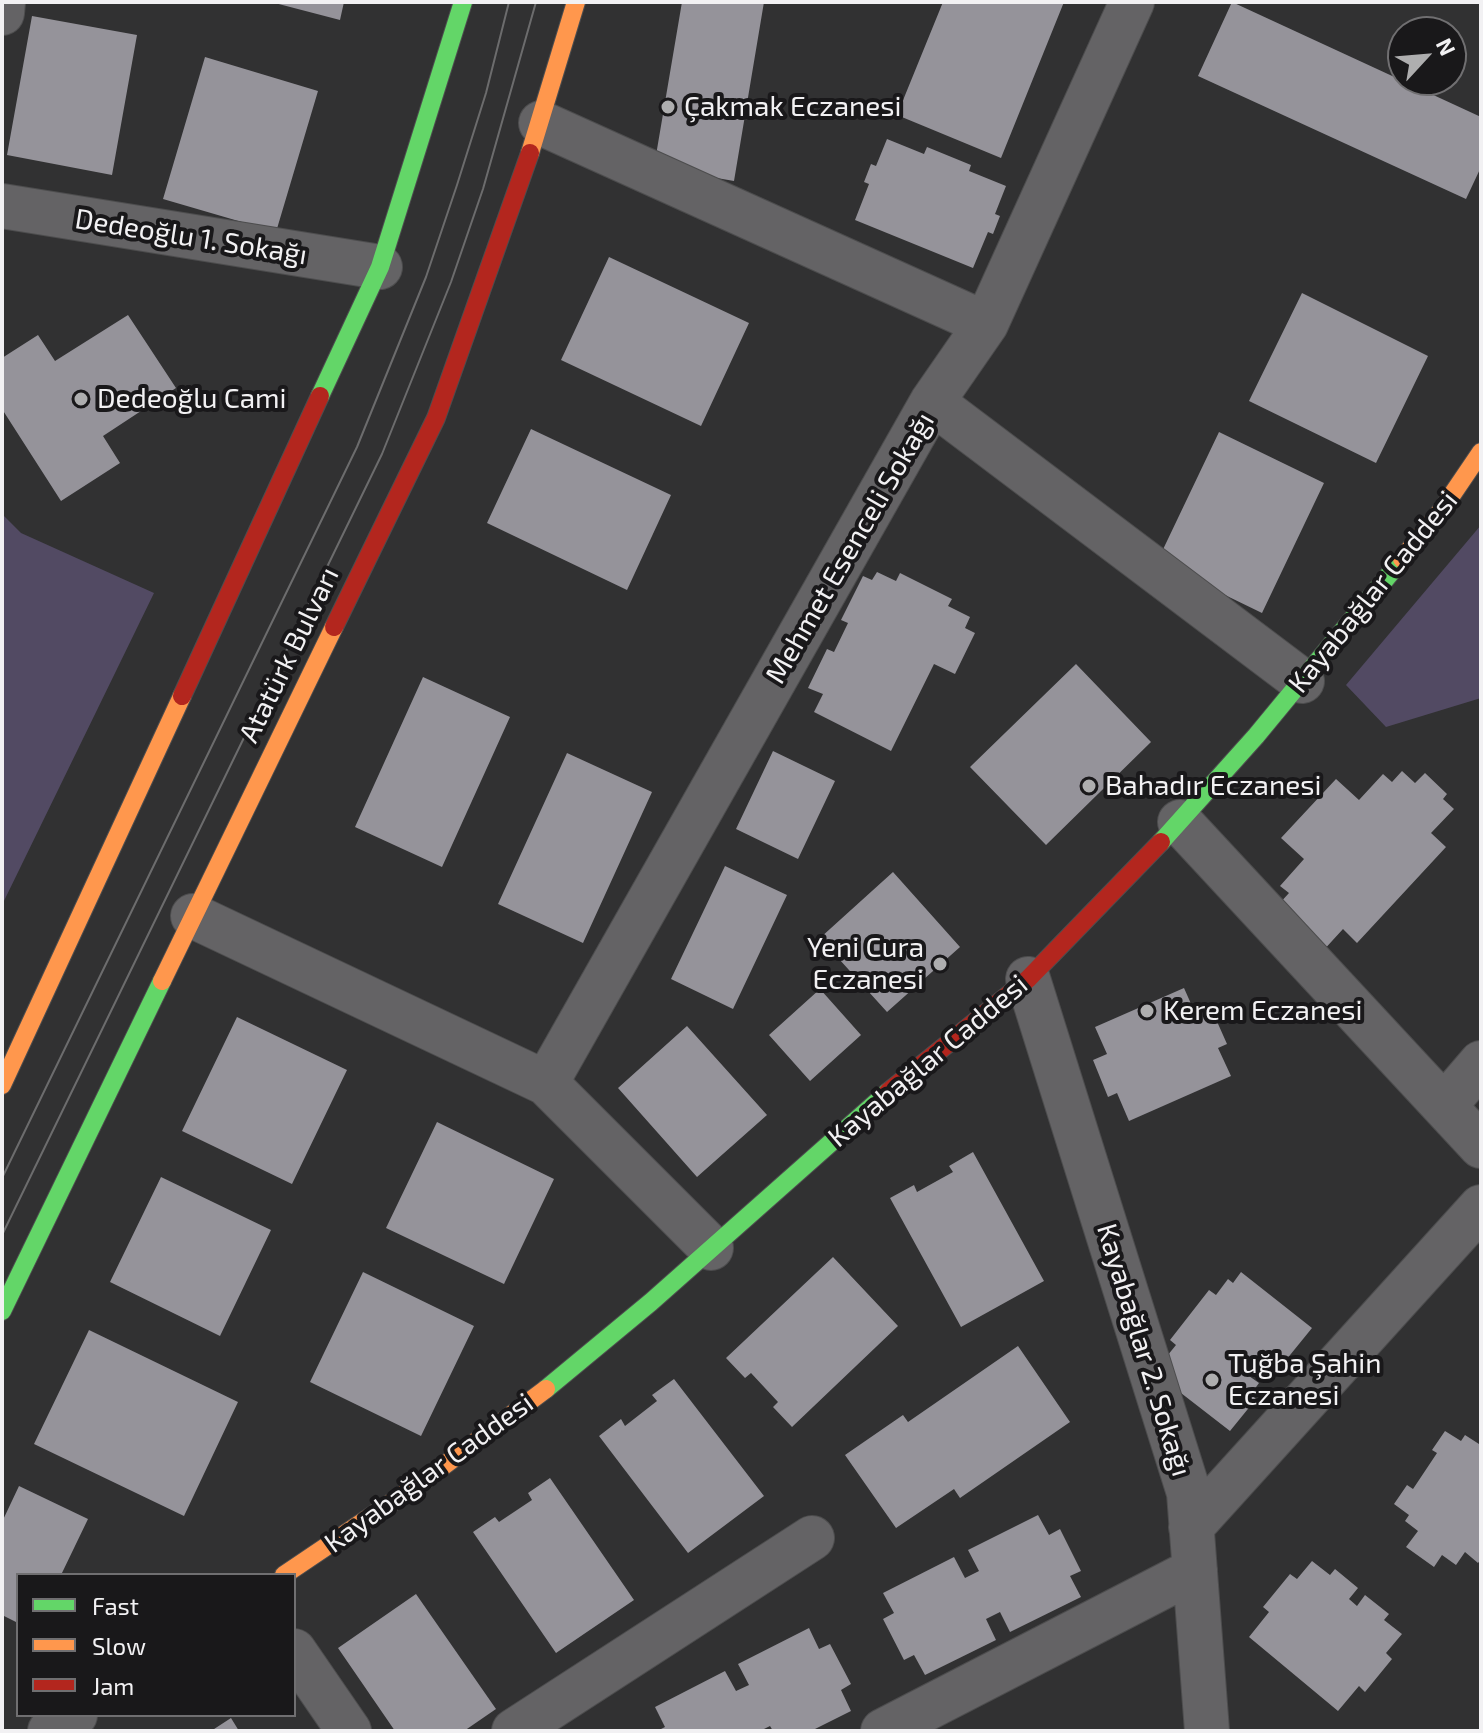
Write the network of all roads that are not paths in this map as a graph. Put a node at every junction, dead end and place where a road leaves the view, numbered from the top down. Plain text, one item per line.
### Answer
1 (3, 2) edge
2 (463, 2) edge
3 (576, 2) edge
4 (1132, 2) edge
5 (2, 13) edge
6 (541, 123) junction
7 (2, 206) edge
8 (380, 267) junction
9 (986, 324) junction
10 (932, 402) junction
11 (1480, 457) edge
12 (1302, 681) junction
13 (1180, 822) junction
14 (193, 916) junction
15 (1028, 979) junction
16 (15, 1027) edge
17 (1481, 1063) edge
18 (546, 1083) junction
19 (2, 1085) edge
20 (1444, 1106) junction
21 (1481, 1146) edge
22 (1481, 1207) edge
23 (711, 1248) junction
24 (2, 1311) edge
25 (1191, 1527) junction
26 (812, 1538) dead end
27 (1195, 1570) junction
28 (287, 1573) edge
29 (296, 1654) edge
30 (72, 1717) edge
31 (50, 1731) edge
32 (349, 1731) edge
33 (514, 1731) edge
34 (883, 1731) edge
35 (1207, 1731) edge

1 - 5 street
2 - 8 main road
3 - 6 main road, Atatürk Bulvarı
4 - 9 street, Mehmet Esenceli Sokağı
6 - 9 street
6 - 14 main road, Atatürk Bulvarı
7 - 8 street, Dedeoğlu 1. Sokağı
8 - 16 main road
9 - 10 street, Mehmet Esenceli Sokağı
10 - 12 street
10 - 18 street, Mehmet Esenceli Sokağı
11 - 12 main road, Kayabağlar Caddesi
12 - 13 main road, Kayabağlar Caddesi
13 - 15 main road, Kayabağlar Caddesi
13 - 20 street
14 - 18 street
14 - 24 main road, Atatürk Bulvarı
15 - 23 main road, Kayabağlar Caddesi
15 - 25 street, Kayabağlar 2. Sokağı
16 - 19 main road
17 - 20 street
18 - 23 street
20 - 21 street
22 - 25 street
23 - 28 main road, Kayabağlar Caddesi
25 - 27 street, Kayabağlar 2. Sokağı
26 - 33 street
27 - 34 street
27 - 35 street, Kayabağlar 2. Sokağı
29 - 32 street
30 - 31 street

